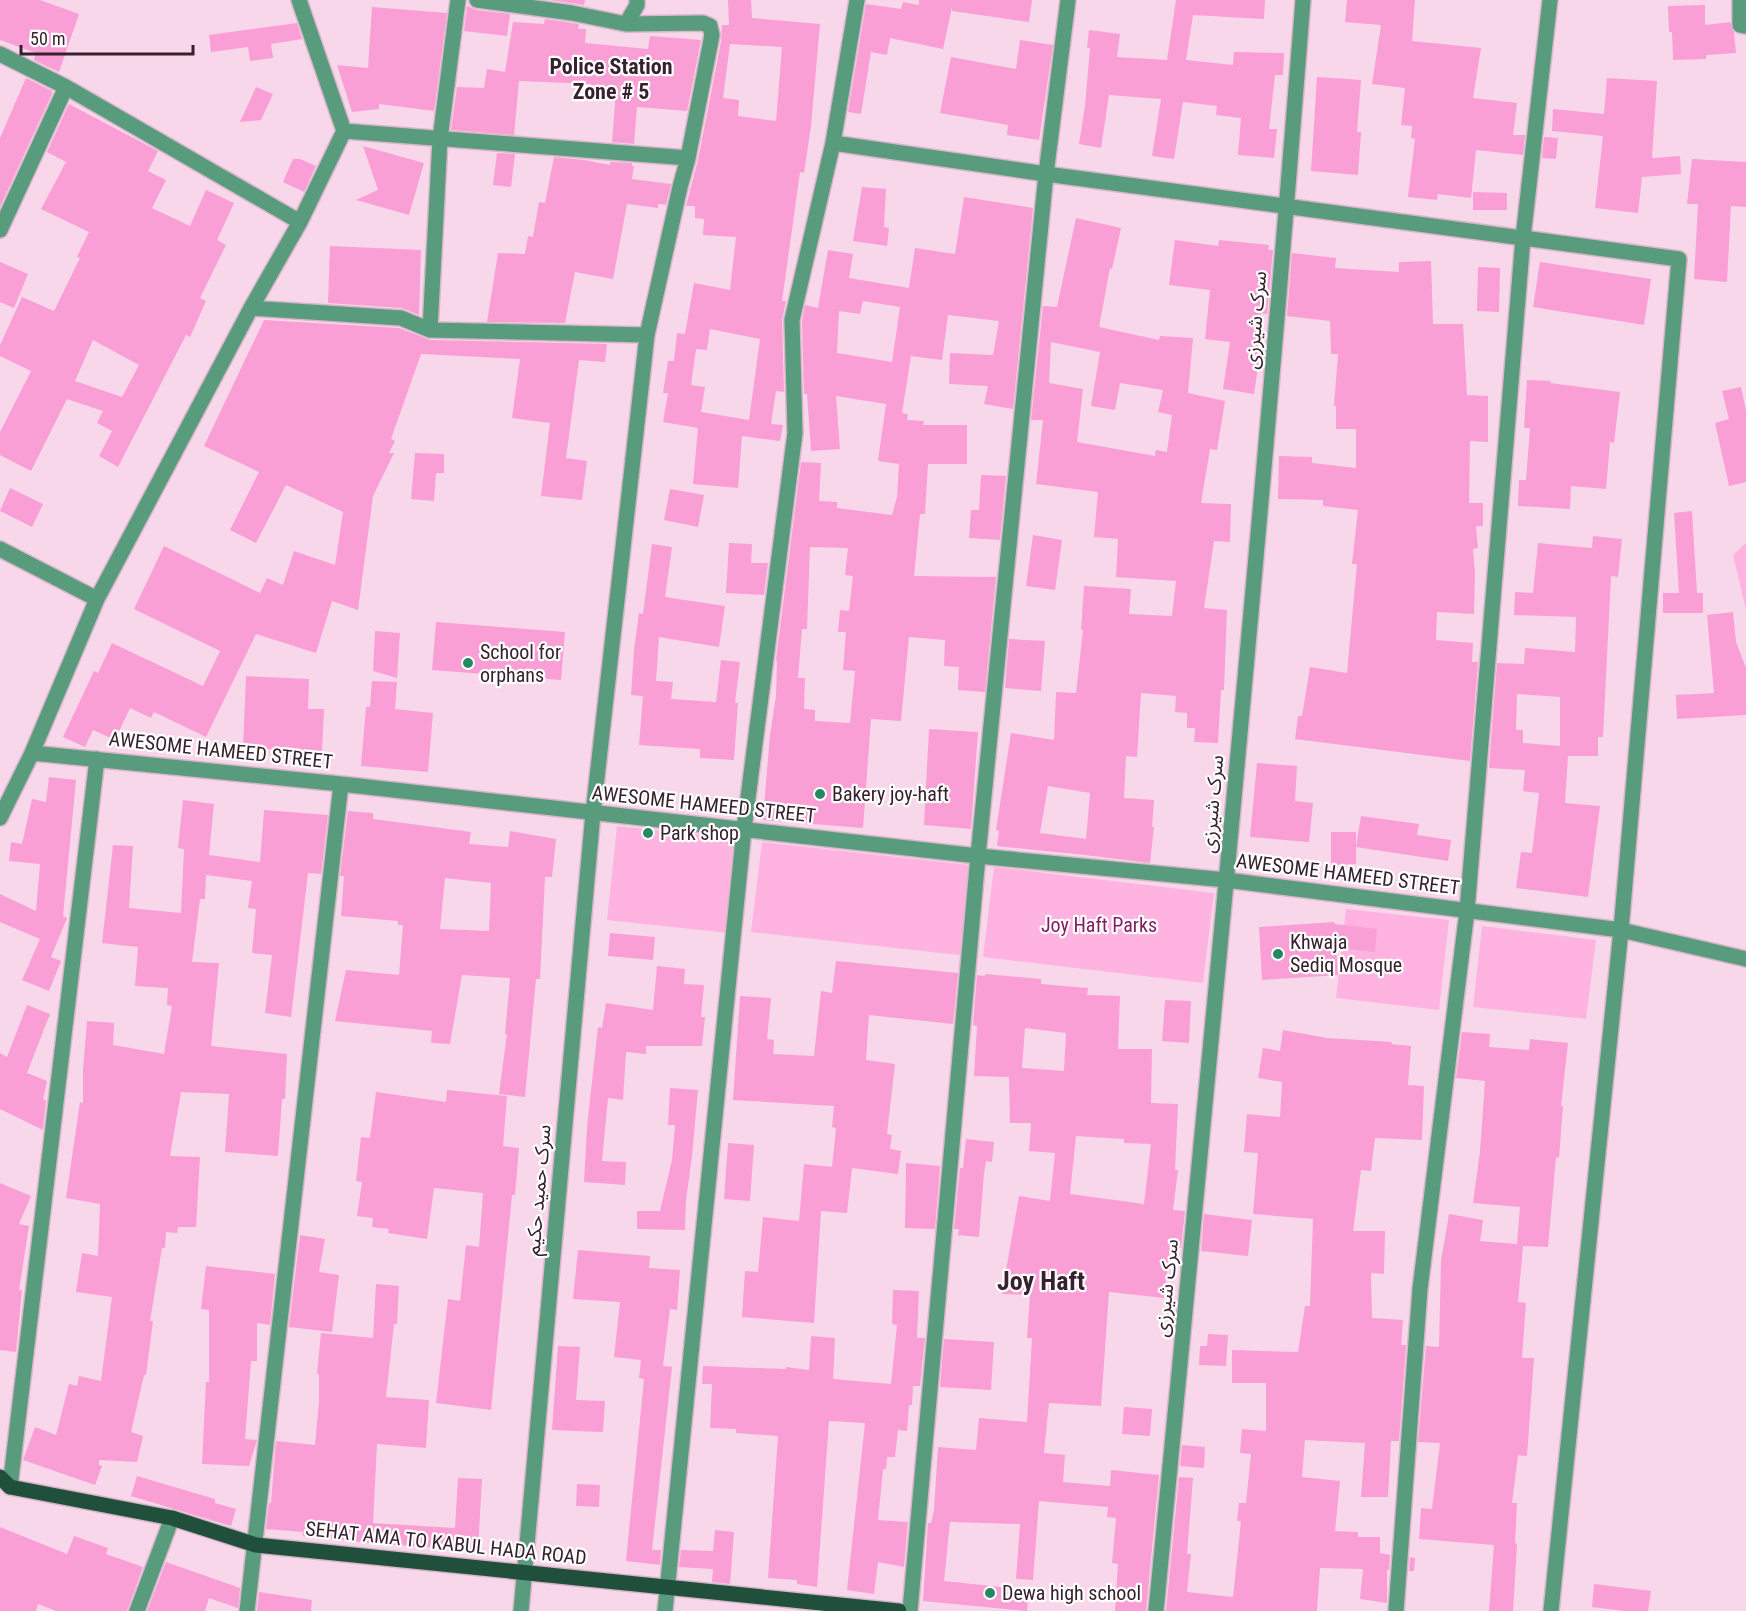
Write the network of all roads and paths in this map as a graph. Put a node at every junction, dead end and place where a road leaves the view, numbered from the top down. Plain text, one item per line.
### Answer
1 (299, 0) edge
2 (458, 0) edge
3 (477, 0) edge
4 (637, 0) edge
5 (857, 0) edge
6 (1068, 0) edge
7 (1303, 0) edge
8 (1550, 0) edge
9 (1740, 0) edge
10 (626, 24) junction
11 (1746, 26) edge
12 (0, 54) edge
13 (66, 87) junction
14 (344, 131) junction
15 (440, 139) junction
16 (833, 143) junction
17 (688, 158) junction
18 (1046, 174) junction
19 (1286, 207) junction
20 (300, 222) junction
21 (0, 230) edge
22 (1523, 238) junction
23 (250, 308) junction
24 (430, 330) junction
25 (647, 335) junction
26 (0, 549) edge
27 (97, 599) junction
28 (32, 753) junction
29 (97, 759) junction
30 (341, 784) junction
31 (593, 813) junction
32 (0, 818) edge
33 (744, 829) junction
34 (978, 856) junction
35 (1226, 880) junction
36 (1467, 911) junction
37 (1621, 930) junction
38 (1746, 959) edge
39 (5, 1482) edge
40 (172, 1518) junction
41 (256, 1545) junction
42 (524, 1572) junction
43 (667, 1587) junction
44 (137, 1611) edge
45 (248, 1611) edge
46 (521, 1611) edge
47 (665, 1611) edge
48 (898, 1611) edge
49 (910, 1611) edge
50 (1156, 1611) edge
51 (1396, 1611) edge
52 (1551, 1611) edge

1 - 14 street
2 - 15 street
3 - 10 street
4 - 10 street
5 - 16 street
6 - 18 street
7 - 19 street, سرک شیرزی
8 - 22 street
9 - 11 street
10 - 17 street, سرک حمید حکیم
12 - 13 street
13 - 20 street
13 - 21 street
14 - 15 street
14 - 20 street
15 - 17 street
15 - 24 street
16 - 18 street
16 - 33 street
17 - 25 street, سرک حمید حکیم
18 - 19 street
18 - 34 street
19 - 22 street
19 - 35 street, سرک شیرزی
20 - 23 street
22 - 36 street
22 - 37 street
23 - 24 street
23 - 27 street
24 - 25 street
25 - 31 street, سرک حمید حکیم
26 - 27 street
27 - 28 street
28 - 29 street, AWESOME HAMEED STREET
28 - 32 street
29 - 30 street, AWESOME HAMEED STREET
29 - 39 street
30 - 31 street, AWESOME HAMEED STREET
30 - 41 street
31 - 33 street, AWESOME HAMEED STREET
31 - 42 street, سرک حمید حکیم
33 - 34 street, AWESOME HAMEED STREET
33 - 43 street
34 - 35 street, AWESOME HAMEED STREET
34 - 49 street
35 - 36 street, AWESOME HAMEED STREET
35 - 50 street, سرک شیرزی
36 - 37 street, AWESOME HAMEED STREET
36 - 51 street
37 - 38 street, AWESOME HAMEED STREET
37 - 52 street
39 - 40 main road, SEHAT AMA TO KABUL HADA ROAD
40 - 41 main road, SEHAT AMA TO KABUL HADA ROAD
40 - 44 street
41 - 42 main road, SEHAT AMA TO KABUL HADA ROAD
41 - 45 street
42 - 43 main road, SEHAT AMA TO KABUL HADA ROAD
42 - 46 street, سرک حمید حکیم
43 - 47 street
43 - 48 main road, SEHAT AMA TO KABUL HADA ROAD

